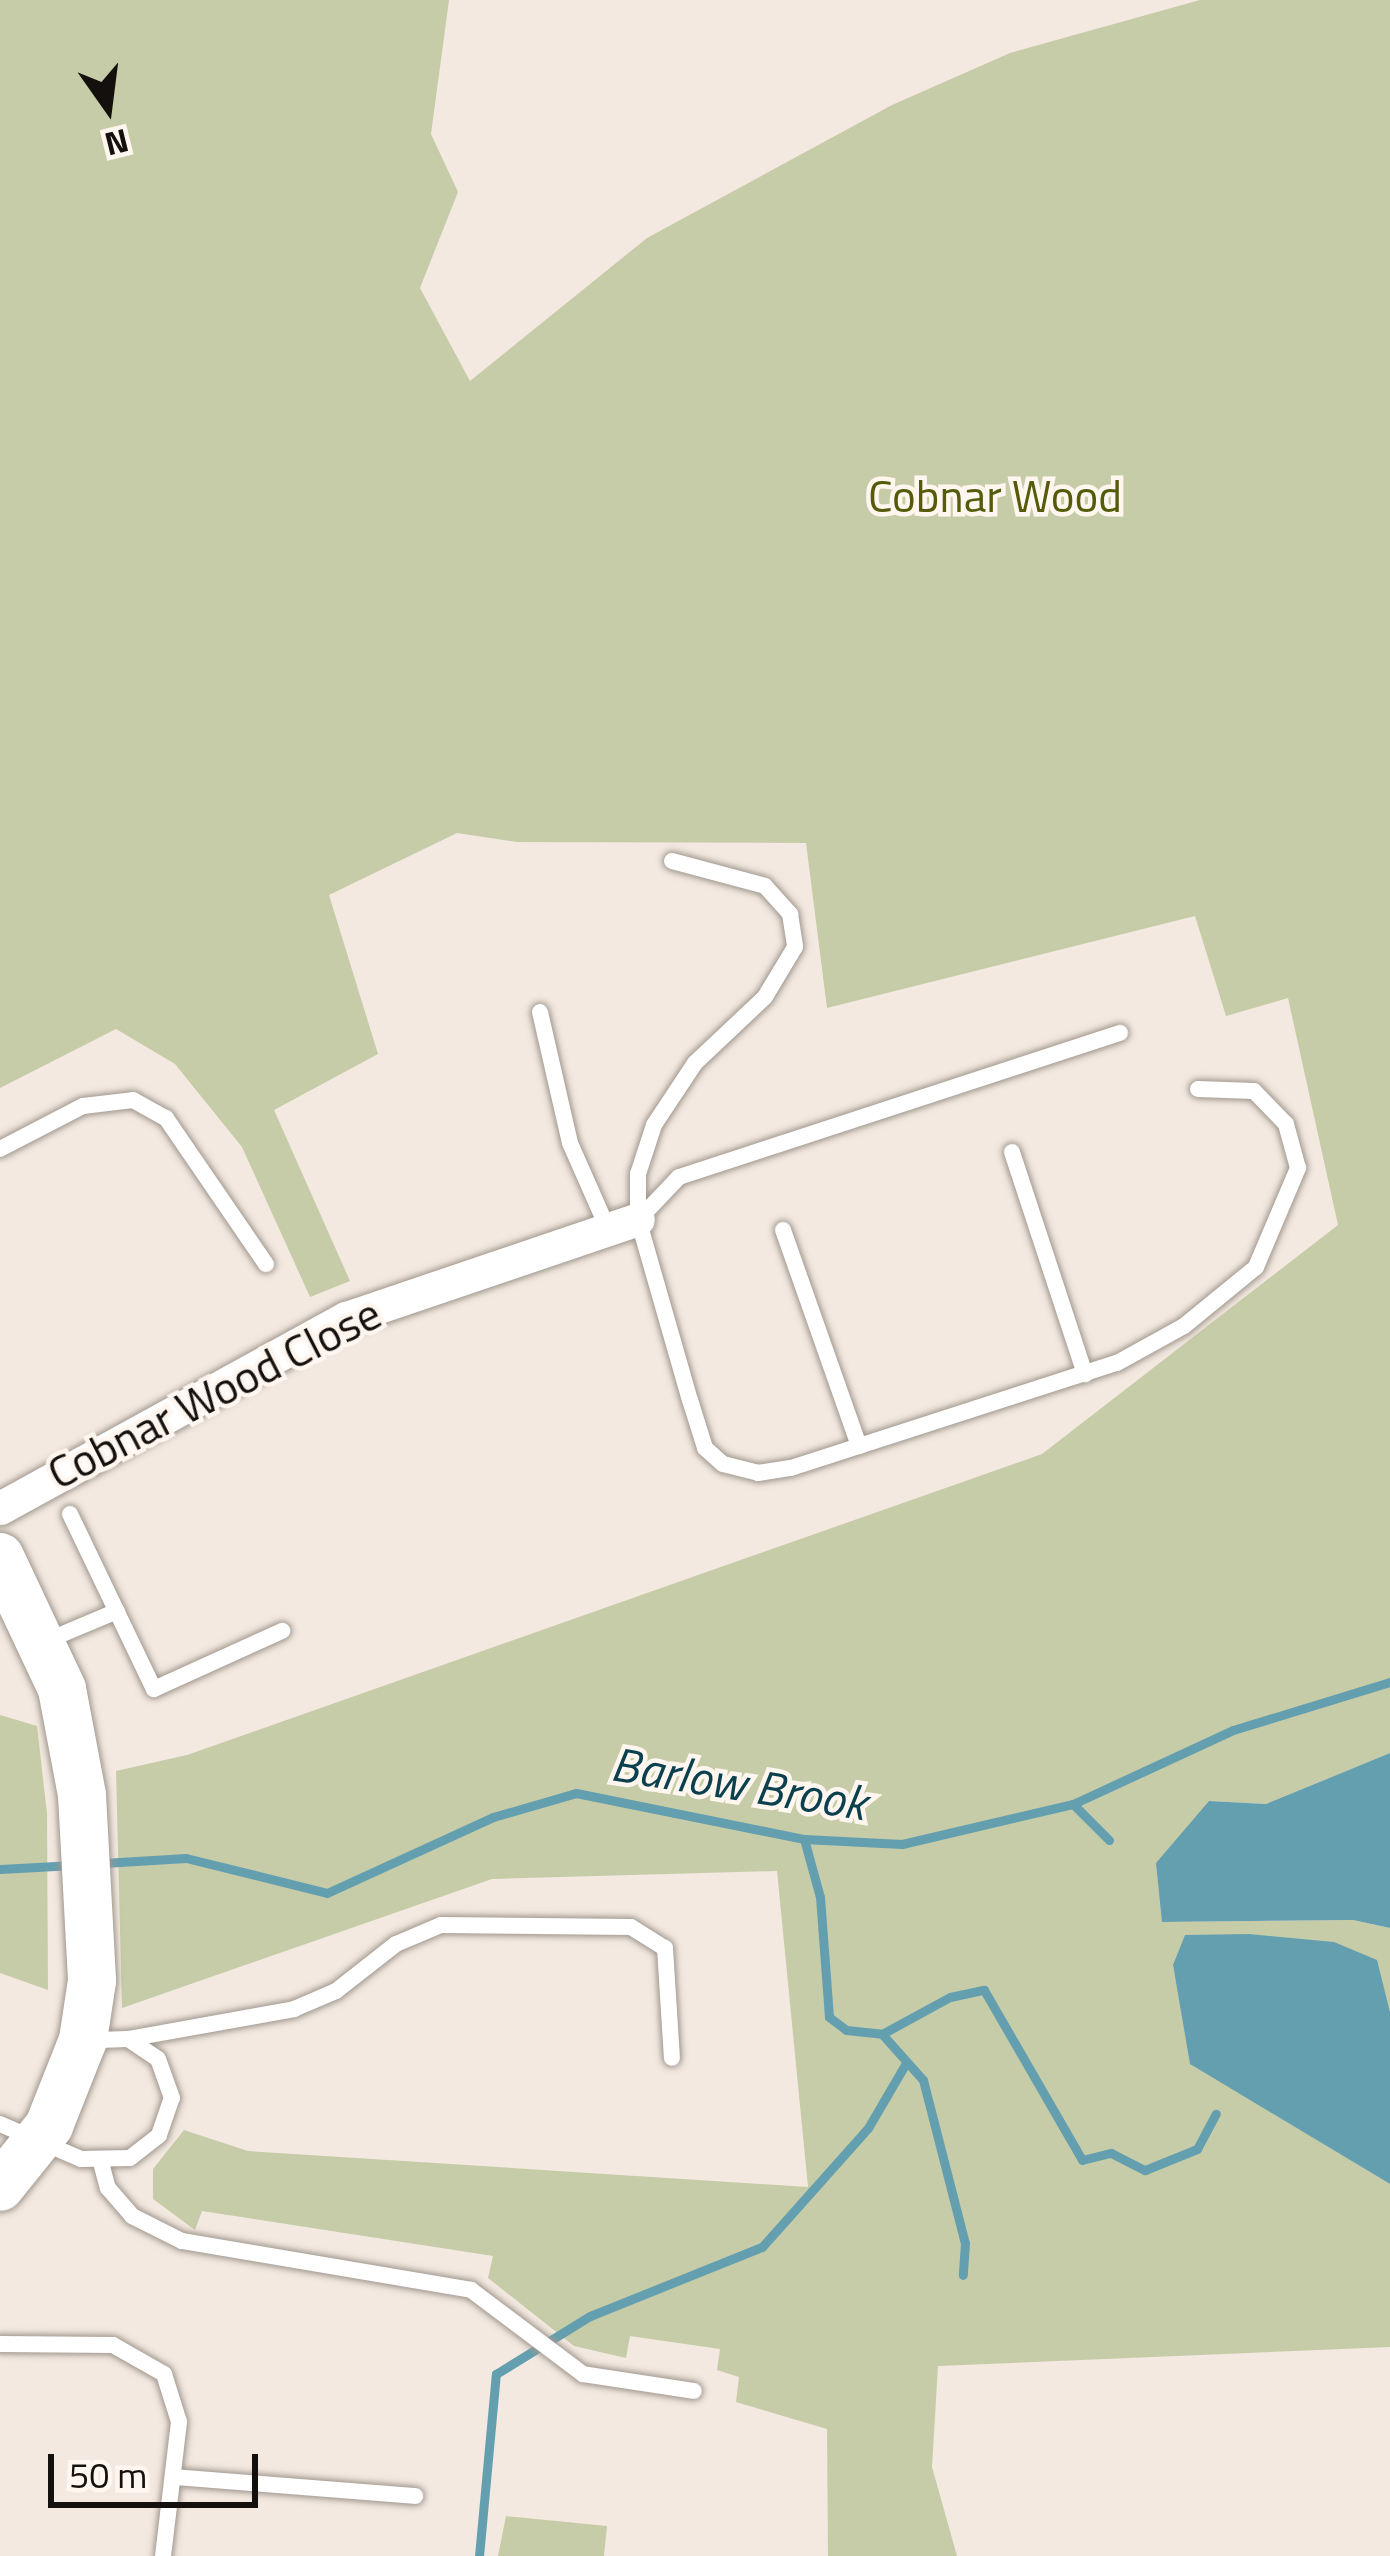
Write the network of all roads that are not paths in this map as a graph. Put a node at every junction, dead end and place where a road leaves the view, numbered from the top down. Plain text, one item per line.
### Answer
1 (672, 861) dead end
2 (540, 1012) dead end
3 (1120, 1033) dead end
4 (1198, 1088) dead end
5 (0, 1149) edge
6 (1012, 1152) dead end
7 (623, 1224) junction
8 (783, 1230) dead end
9 (266, 1264) dead end
10 (1085, 1374) junction
11 (859, 1446) junction
12 (0, 1508) edge
13 (70, 1514) dead end
14 (0, 1557) edge
15 (117, 1611) junction
16 (282, 1631) dead end
17 (43, 1642) junction
18 (105, 2039) junction
19 (672, 2058) dead end
20 (20, 2132) edge
21 (100, 2159) junction
22 (0, 2187) edge
23 (0, 2344) edge
24 (694, 2391) dead end
25 (174, 2477) junction
26 (415, 2496) dead end
27 (163, 2556) edge

1 - 7 lane
2 - 7 lane
3 - 7 lane
4 - 10 lane
5 - 9 lane
6 - 10 lane
7 - 11 lane
7 - 12 street, Cobnar Wood Close
8 - 11 lane
10 - 11 lane
13 - 15 lane
14 - 17 street
15 - 16 lane
15 - 17 lane
17 - 18 street
18 - 19 lane
18 - 20 street
18 - 21 lane
20 - 21 lane
20 - 22 street
21 - 24 lane
23 - 25 lane
25 - 26 lane
25 - 27 lane

